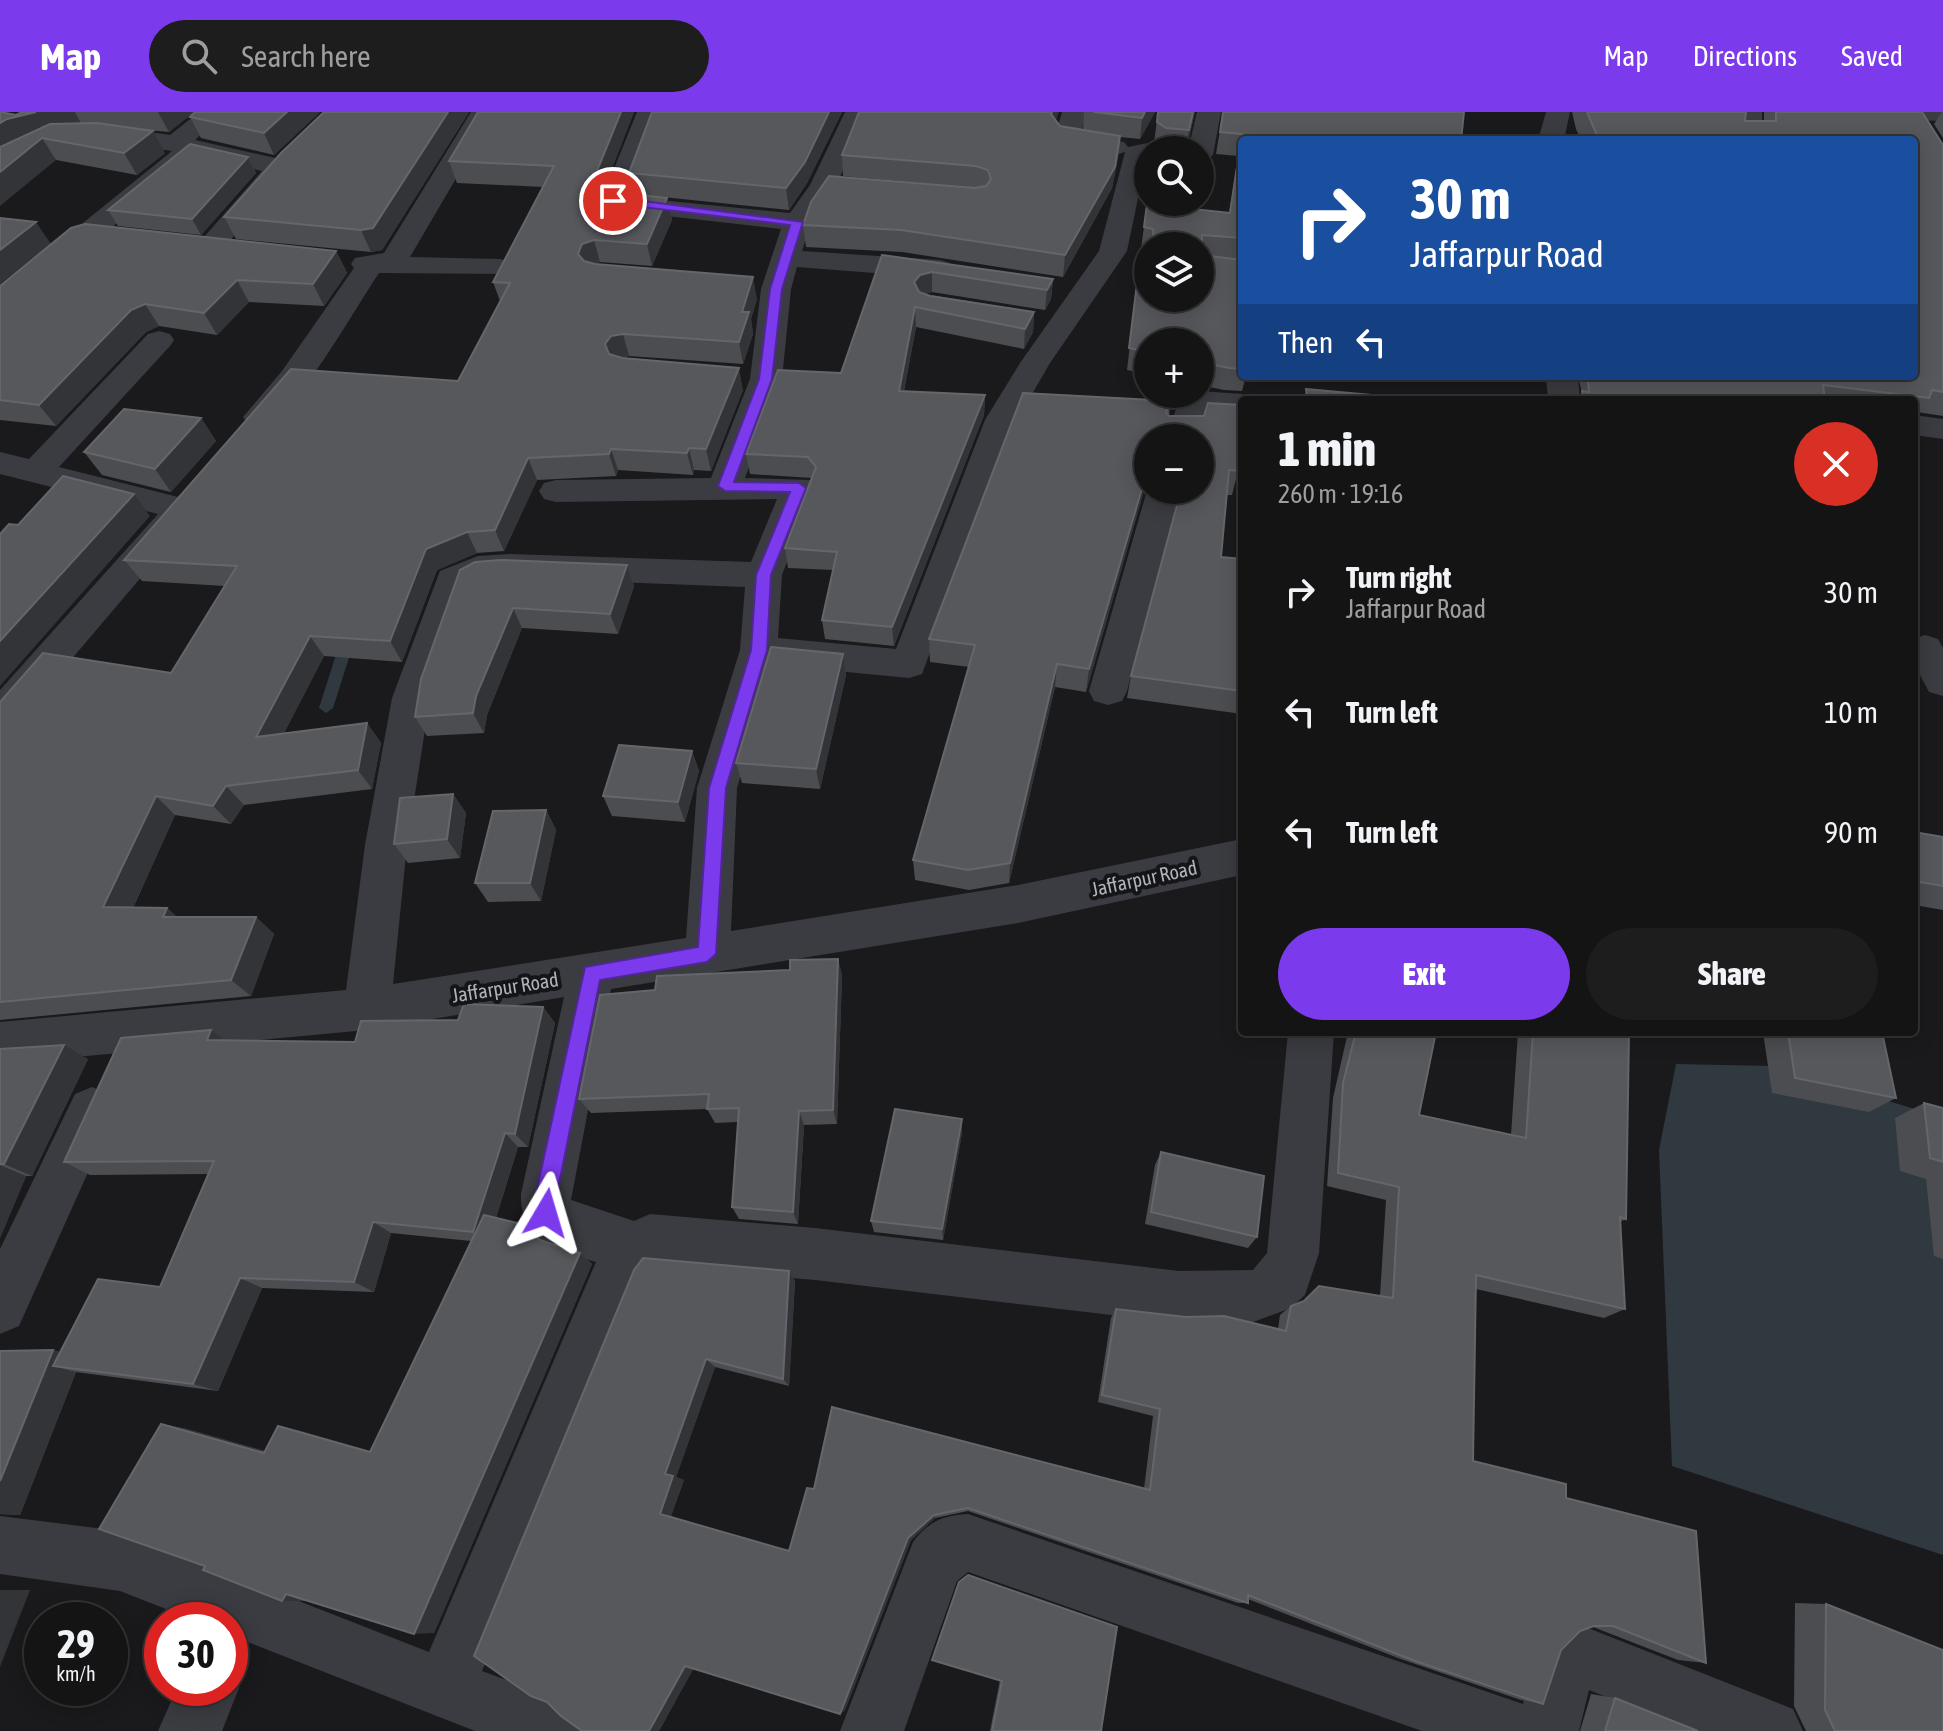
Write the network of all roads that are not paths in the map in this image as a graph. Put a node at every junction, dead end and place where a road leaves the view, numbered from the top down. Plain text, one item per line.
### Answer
1 (214, 112) edge
2 (483, 112) edge
3 (649, 112) edge
4 (857, 112) edge
5 (1074, 112) edge
6 (1209, 112) edge
7 (1558, 112) edge
8 (1750, 112) edge
9 (1879, 112) edge
10 (1943, 114) edge
11 (1913, 115) junction
12 (1204, 136) edge
13 (1552, 136) edge
14 (1749, 136) edge
15 (1928, 139) edge
16 (302, 146) edge
17 (192, 148) junction
18 (1134, 149) edge
19 (0, 166) edge
20 (280, 167) junction
21 (823, 186) junction
22 (854, 189) edge
23 (1134, 197) edge
24 (797, 222) junction
25 (127, 237) edge
26 (240, 248) edge
27 (787, 258) junction
28 (356, 263) junction
29 (500, 268) edge
30 (962, 273) edge
31 (744, 286) edge
32 (776, 289) junction
33 (159, 340) dead end
34 (1238, 404) edge
35 (1186, 424) edge
36 (1918, 426) edge
37 (1943, 429) edge
38 (240, 439) edge
39 (0, 463) edge
40 (37, 471) junction
41 (725, 486) junction
42 (556, 491) dead end
43 (1159, 504) edge
44 (764, 575) junction
45 (1927, 648) edge
46 (759, 650) junction
47 (1943, 682) edge
48 (1108, 691) dead end
49 (0, 716) edge
50 (1238, 858) edge
51 (707, 954) junction
52 (592, 973) junction
53 (367, 1009) junction
54 (128, 1032) junction
55 (1311, 1036) edge
56 (0, 1043) edge
57 (634, 1247) junction
58 (0, 1307) edge
59 (0, 1545) edge
60 (197, 1602) edge
61 (248, 1626) edge
62 (444, 1689) junction
63 (200, 1706) edge
64 (190, 1731) edge
65 (550, 1731) edge
66 (872, 1731) edge
67 (1512, 1731) edge
68 (1547, 1731) edge
69 (1771, 1731) edge

1 - 17 street
2 - 28 street
3 - 24 street
4 - 21 street
5 - 18 street
6 - 12 street
7 - 13 street
8 - 14 street
9 - 11 street
10 - 11 street
11 - 15 street
16 - 20 street
17 - 19 street
17 - 20 street
17 - 25 street
20 - 26 street
21 - 22 street
21 - 24 street
23 - 46 street
24 - 27 street
27 - 30 street
27 - 32 street
28 - 29 street
28 - 38 street
31 - 32 street
32 - 41 street
33 - 40 street
34 - 35 street
36 - 37 street
39 - 40 street
40 - 49 street
41 - 42 street
41 - 44 street
43 - 48 street
44 - 46 street
44 - 53 street
45 - 47 street
46 - 51 street
50 - 51 street, Jaffarpur Road
51 - 52 street, Jaffarpur Road
52 - 53 street, Jaffarpur Road
52 - 57 street
53 - 54 street, Jaffarpur Road
54 - 56 street, Jaffarpur Road
54 - 58 street
55 - 57 street
57 - 62 street
59 - 60 street
61 - 62 street
62 - 65 street
63 - 64 street
66 - 67 street
68 - 69 street

